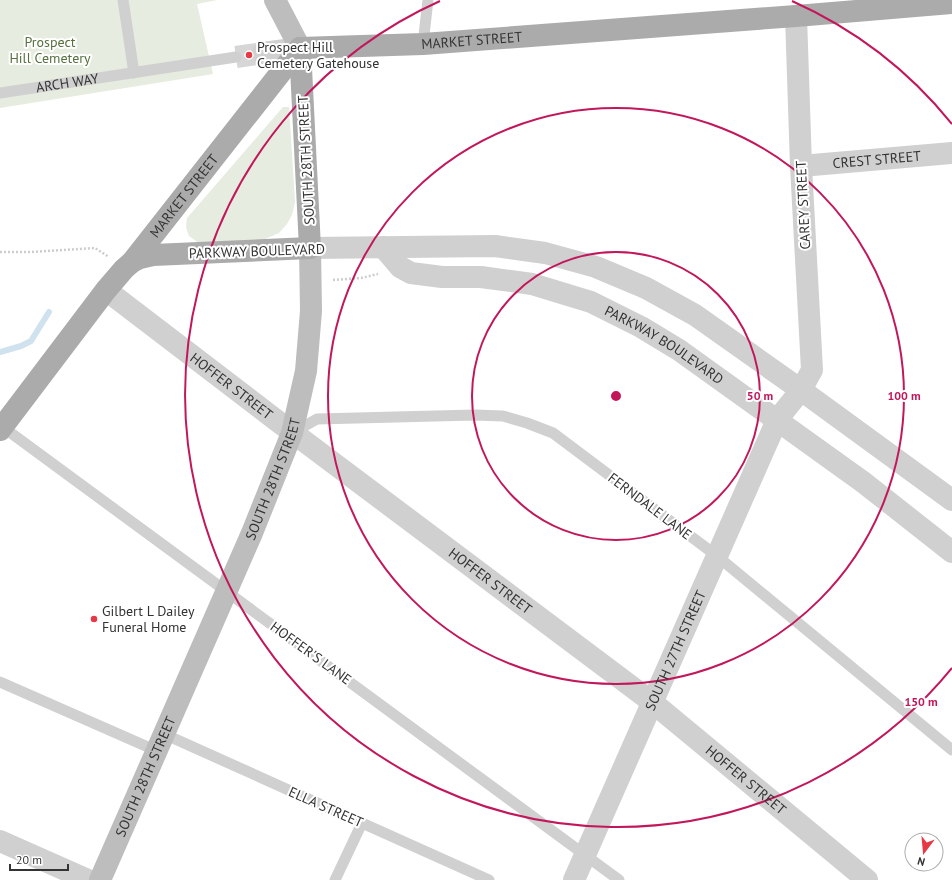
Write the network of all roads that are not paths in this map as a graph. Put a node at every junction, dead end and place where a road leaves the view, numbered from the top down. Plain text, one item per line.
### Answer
1 (123, 0) edge
2 (275, 0) edge
3 (428, 0) edge
4 (952, 2) edge
5 (901, 3) edge
6 (796, 16) junction
7 (423, 44) junction
8 (300, 48) junction
9 (263, 53) tunnel mouth
10 (236, 57) tunnel mouth
11 (134, 73) junction
12 (0, 93) edge
13 (952, 153) edge
14 (801, 166) junction
15 (384, 247) junction
16 (310, 248) junction
17 (123, 261) junction
18 (106, 290) junction
19 (801, 390) junction
20 (777, 420) junction
21 (1, 428) edge
22 (292, 433) junction
23 (952, 500) edge
24 (952, 552) edge
25 (717, 556) junction
26 (227, 591) junction
27 (0, 682) edge
28 (652, 702) junction
29 (160, 743) junction
30 (952, 750) edge
31 (362, 823) junction
32 (0, 841) edge
33 (585, 854) junction
34 (88, 880) edge
35 (100, 880) edge
36 (335, 880) edge
37 (489, 880) edge
38 (574, 880) edge
39 (619, 880) edge
40 (867, 880) edge

1 - 11 lane
2 - 8 street
3 - 7 lane
4 - 5 main road, MARKET STREET
5 - 6 main road, MARKET STREET
6 - 7 main road, MARKET STREET
6 - 14 street, CAREY STREET
7 - 8 main road, MARKET STREET
8 - 9 street
8 - 16 main road, SOUTH 28TH STREET
8 - 17 main road, MARKET STREET
10 - 11 lane, ARCH WAY
11 - 12 lane, ARCH WAY
13 - 14 street, CREST STREET
14 - 19 street, CAREY STREET
15 - 16 street, PARKWAY BOULEVARD
15 - 19 street, PARKWAY BOULEVARD
15 - 20 street, PARKWAY BOULEVARD
16 - 17 main road, PARKWAY BOULEVARD
16 - 22 street, SOUTH 28TH STREET
17 - 18 main road, MARKET STREET
18 - 21 main road, MARKET STREET
18 - 22 street, HOFFER STREET
19 - 20 street, CAREY STREET
19 - 23 street, PARKWAY BOULEVARD
20 - 24 street, PARKWAY BOULEVARD
20 - 25 street, SOUTH 27TH STREET
21 - 26 lane, HOFFER'S LANE
22 - 25 lane, FERNDALE LANE
22 - 26 street, SOUTH 28TH STREET
22 - 28 street, HOFFER STREET
25 - 28 street, SOUTH 27TH STREET
25 - 30 lane, FERNDALE LANE
26 - 29 street, SOUTH 28TH STREET
26 - 33 lane, HOFFER'S LANE
27 - 29 lane, ELLA STREET
28 - 33 street, SOUTH 27TH STREET
28 - 40 street, HOFFER STREET
29 - 31 lane, ELLA STREET
29 - 35 street, SOUTH 28TH STREET
31 - 36 lane
31 - 37 lane, ELLA STREET
32 - 34 street
33 - 38 street, SOUTH 27TH STREET
33 - 39 lane, HOFFER'S LANE

